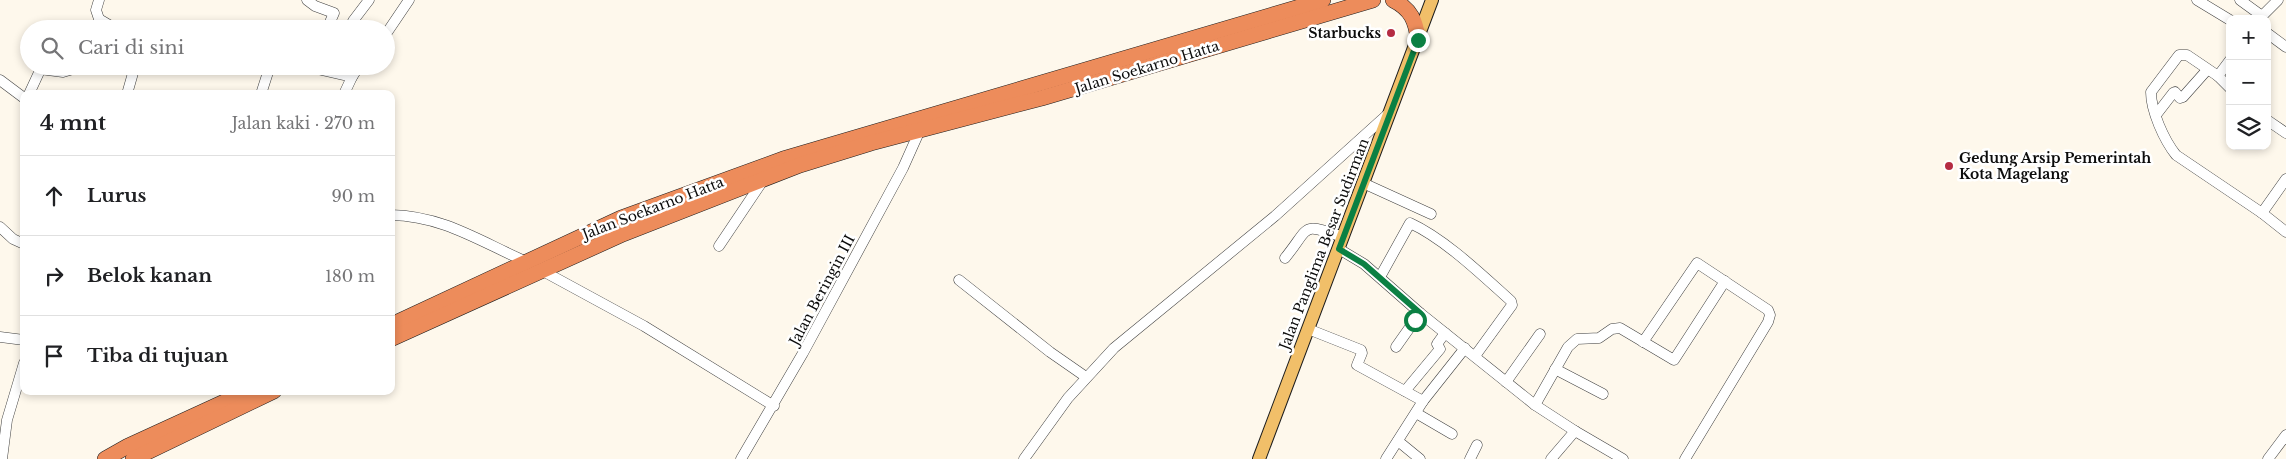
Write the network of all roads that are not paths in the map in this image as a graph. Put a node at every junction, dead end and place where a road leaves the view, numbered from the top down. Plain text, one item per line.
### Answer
1 (99, 0) edge
2 (306, 0) edge
3 (369, 0) edge
4 (410, 0) edge
5 (1323, 0) edge
6 (1373, 0) edge
7 (1394, 0) edge
8 (2197, 0) edge
9 (2240, 0) edge
10 (2278, 0) edge
11 (1430, 2) edge
12 (2259, 15) edge
13 (2263, 15) edge
14 (2226, 18) edge
15 (101, 20) edge
16 (331, 20) edge
17 (354, 20) edge
18 (395, 21) edge
19 (2271, 36) edge
20 (1418, 40) junction
21 (1206, 42) junction
22 (2286, 47) edge
23 (2226, 65) edge
24 (2207, 70) junction
25 (38, 75) edge
26 (132, 75) edge
27 (267, 75) edge
28 (344, 75) edge
29 (2218, 76) junction
30 (352, 77) joint
31 (0, 80) edge
32 (2226, 84) edge
33 (31, 90) edge
34 (128, 90) edge
35 (262, 90) edge
36 (346, 90) edge
37 (20, 95) edge
38 (1391, 111) junction
39 (2156, 115) junction
40 (2271, 123) edge
41 (923, 124) junction
42 (2286, 134) edge
43 (764, 179) junction
44 (2286, 179) edge
45 (1363, 183) junction
46 (2262, 213) junction
47 (1431, 214) dead end
48 (395, 215) edge
49 (0, 227) edge
50 (2286, 232) edge
51 (1343, 237) junction
52 (20, 242) edge
53 (719, 246) dead end
54 (1339, 249) junction
55 (1285, 258) dead end
56 (525, 262) junction
57 (541, 270) junction
58 (1380, 277) junction
59 (959, 280) dead end
60 (1725, 281) junction
61 (1420, 313) junction
62 (395, 323) edge
63 (1308, 329) junction
64 (1445, 333) junction
65 (1540, 334) dead end
66 (0, 337) edge
67 (395, 337) edge
68 (20, 340) edge
69 (1643, 342) junction
70 (1396, 347) dead end
71 (1466, 348) junction
72 (1475, 356) junction
73 (1555, 369) junction
74 (20, 377) edge
75 (1086, 377) junction
76 (1506, 382) junction
77 (1405, 391) junction
78 (1603, 394) dead end
79 (239, 395) edge
80 (266, 395) edge
81 (1423, 401) junction
82 (1535, 405) junction
83 (774, 406) junction
84 (1416, 413) junction
85 (1575, 431) junction
86 (1452, 434) dead end
87 (2286, 435) edge
88 (1398, 441) junction
89 (1477, 445) dead end
90 (2, 459) edge
91 (106, 459) edge
92 (132, 459) edge
93 (741, 459) edge
94 (1024, 459) edge
95 (1259, 459) edge
96 (1386, 459) edge
97 (1420, 459) edge
98 (1470, 459) edge
99 (1552, 459) edge
100 (1623, 459) edge
101 (1685, 459) edge
102 (2268, 459) edge

1 - 15 street
2 - 16 street
3 - 17 street
4 - 18 street
5 - 21 highway, Jalan Soekarno Hatta
6 - 21 highway, Jalan Soekarno Hatta
7 - 20 highway
8 - 14 street
9 - 12 street
10 - 13 street
11 - 20 main road, Jalan Panglima Besar Sudirman
19 - 22 street
20 - 38 main road, Jalan Panglima Besar Sudirman
21 - 41 highway, Jalan Soekarno Hatta
23 - 29 street
24 - 29 street
24 - 39 street
24 - 39 street
25 - 33 street
26 - 34 street
27 - 35 street
28 - 30 street
29 - 32 street
30 - 36 street
31 - 37 street
38 - 45 main road, Jalan Panglima Besar Sudirman
38 - 75 street
39 - 46 street
40 - 42 street
41 - 43 highway, Jalan Soekarno Hatta
41 - 56 highway, Jalan Soekarno Hatta
41 - 83 street, Jalan Beringin III
43 - 53 street
43 - 57 highway, Jalan Soekarno Hatta
44 - 46 street
45 - 47 street
45 - 51 main road, Jalan Panglima Besar Sudirman
46 - 50 street
48 - 56 street
49 - 52 street
51 - 54 main road, Jalan Panglima Besar Sudirman
51 - 55 street
54 - 58 street
54 - 63 main road, Jalan Panglima Besar Sudirman
56 - 62 highway, Jalan Soekarno Hatta
57 - 67 highway, Jalan Soekarno Hatta
57 - 83 street
58 - 61 street
58 - 72 street
59 - 75 street
60 - 69 street
60 - 69 street
60 - 101 street
61 - 64 street
61 - 70 street
63 - 77 street
63 - 95 main road, Jalan Panglima Besar Sudirman
64 - 71 street
64 - 77 street
65 - 76 street
66 - 68 street
69 - 73 street
71 - 72 street
71 - 81 street
72 - 76 street
73 - 78 street
73 - 82 street
74 - 90 street
75 - 94 street
76 - 82 street
77 - 81 street
79 - 91 highway
80 - 92 highway
81 - 84 street
82 - 85 street
83 - 93 street, Jalan Beringin III
84 - 86 street
84 - 88 street
85 - 99 street
85 - 100 street
87 - 102 street
88 - 96 street
88 - 97 street
89 - 98 street

